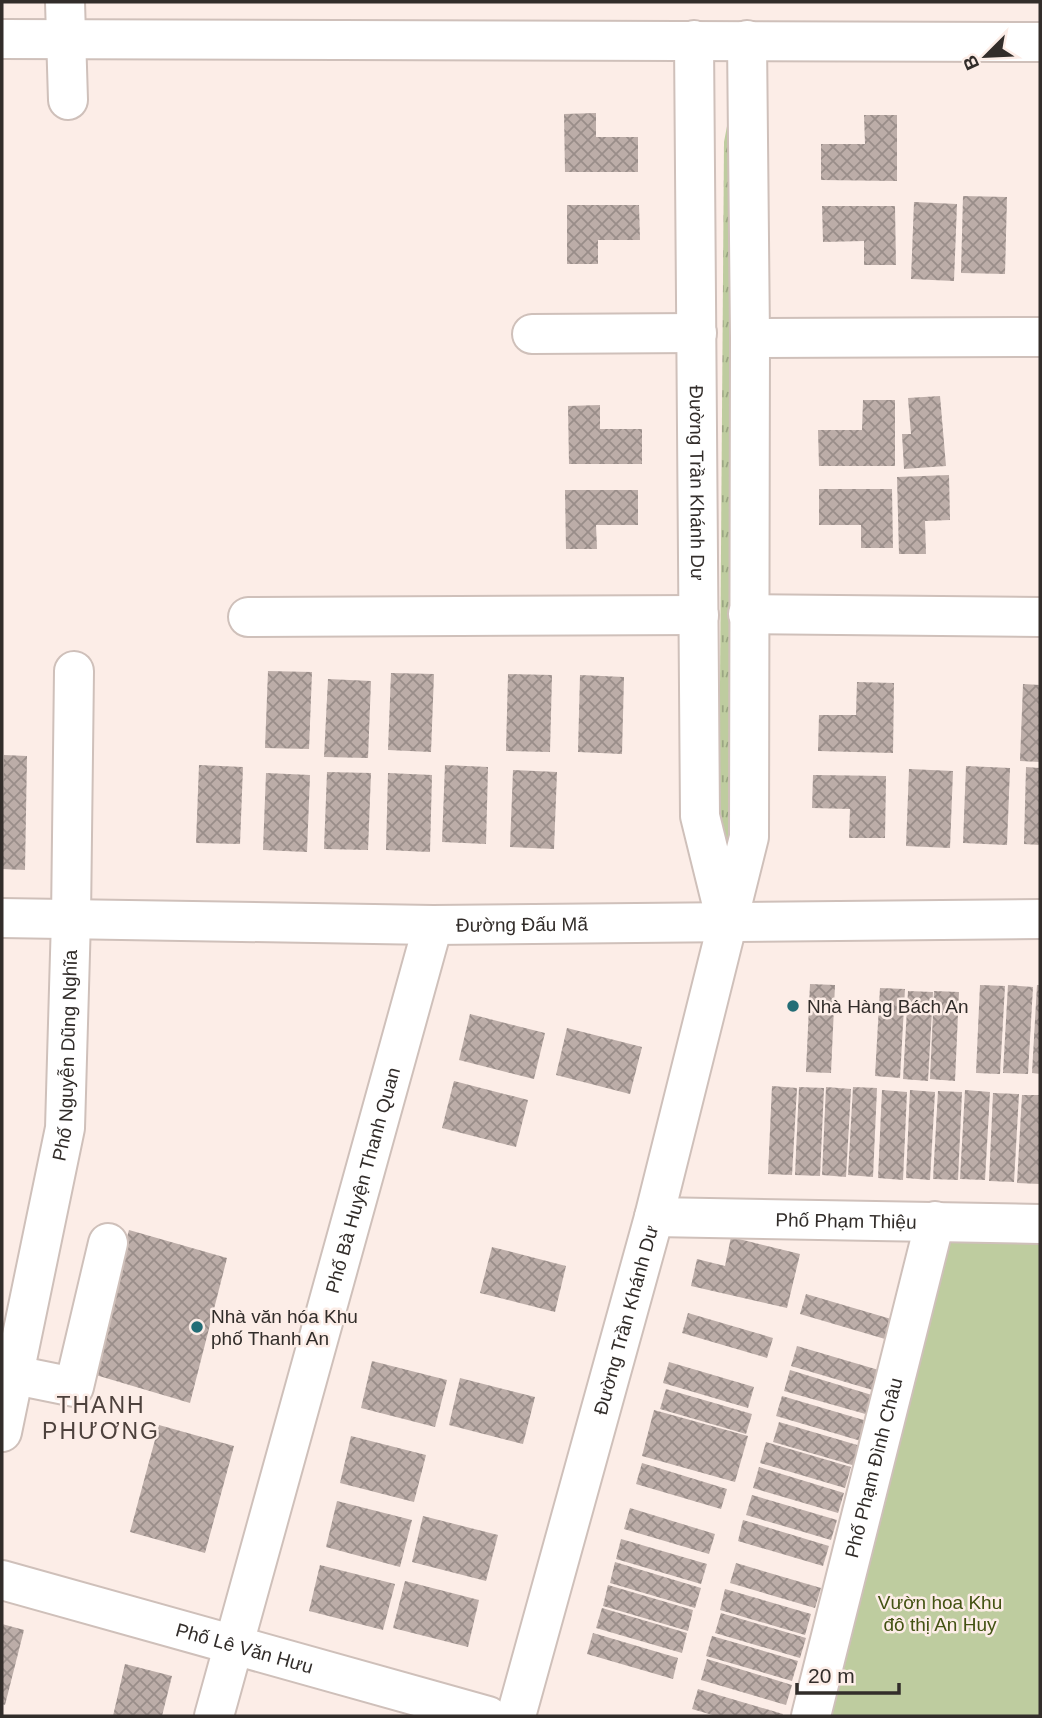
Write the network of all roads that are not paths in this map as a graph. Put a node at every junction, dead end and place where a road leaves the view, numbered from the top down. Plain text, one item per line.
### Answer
1 (65, 2) edge
2 (2, 39) edge
3 (65, 39) junction
4 (694, 40) junction
5 (747, 40) junction
6 (1040, 42) edge
7 (68, 100) dead end
8 (697, 333) junction
9 (532, 334) dead end
10 (1040, 337) edge
11 (750, 338) junction
12 (748, 614) junction
13 (699, 615) junction
14 (248, 617) dead end
15 (1040, 617) edge
16 (74, 671) dead end
17 (2, 918) edge
18 (71, 919) junction
19 (1040, 919) edge
20 (726, 922) junction
21 (433, 925) junction
22 (654, 1217) junction
23 (935, 1221) junction
24 (1040, 1224) edge
25 (108, 1243) dead end
26 (15, 1375) junction
27 (2, 1432) edge
28 (2, 1580) edge
29 (234, 1644) junction
30 (214, 1716) edge
31 (488, 1716) edge
32 (516, 1716) edge
33 (811, 1716) edge

1 - 3 street
2 - 3 street
3 - 4 street
3 - 7 street
4 - 5 street
4 - 8 street, Đường Trần Khánh Dư
5 - 6 street
5 - 11 street, Đường Trần Khánh Dư
8 - 9 street
8 - 13 street, Đường Trần Khánh Dư
10 - 11 street
11 - 12 street, Đường Trần Khánh Dư
12 - 15 street
12 - 20 street, Đường Trần Khánh Dư
13 - 14 street
13 - 20 street, Đường Trần Khánh Dư
16 - 18 street, Phố Nguyễn Dũng Nghĩa
17 - 18 street, Đường Đấu Mã
18 - 21 street, Đường Đấu Mã
18 - 26 street, Phố Nguyễn Dũng Nghĩa
19 - 20 street, Đường Đấu Mã
20 - 21 street, Đường Đấu Mã
20 - 22 street, Đường Trần Khánh Dư
21 - 29 street, Phố Bà Huyện Thanh Quan
22 - 23 street, Phố Phạm Thiệu
22 - 32 street, Đường Trần Khánh Dư
23 - 24 street, Phố Phạm Thiệu
23 - 33 street, Phố Phạm Đình Châu
25 - 26 street
26 - 27 street, Phố Nguyễn Dũng Nghĩa
28 - 29 street, Phố Lê Văn Hưu
29 - 30 street, Phố Bà Huyện Thanh Quan
29 - 31 street, Phố Lê Văn Hưu

